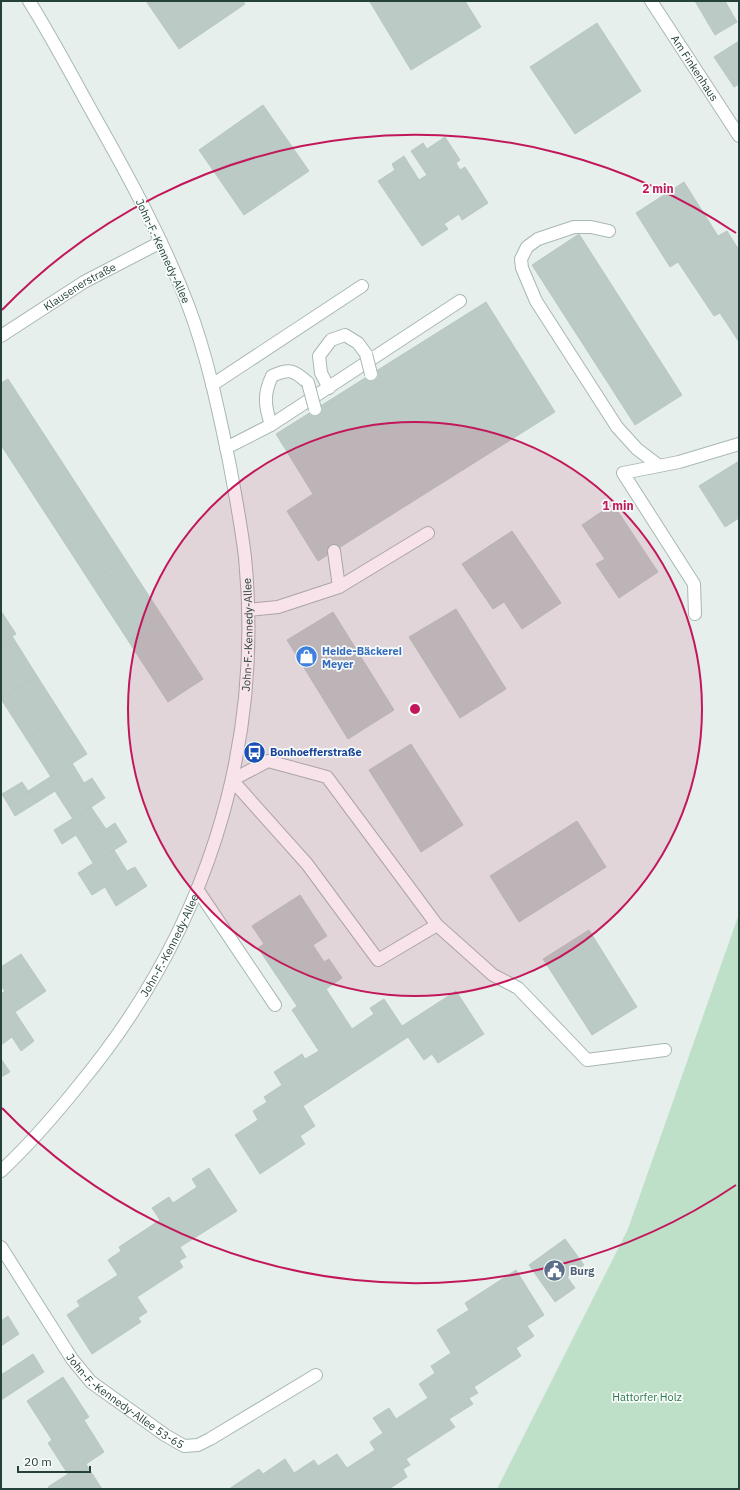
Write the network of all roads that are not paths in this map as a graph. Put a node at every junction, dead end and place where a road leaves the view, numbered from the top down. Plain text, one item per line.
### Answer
1 (29, 1) edge
2 (651, 1) edge
3 (739, 136) edge
4 (609, 232) dead end
5 (161, 242) junction
6 (362, 286) dead end
7 (460, 301) dead end
8 (1, 336) edge
9 (371, 374) dead end
10 (212, 385) junction
11 (329, 388) junction
12 (315, 409) dead end
13 (271, 426) junction
14 (739, 444) edge
15 (226, 448) junction
16 (658, 465) junction
17 (428, 533) dead end
18 (334, 551) dead end
19 (339, 588) junction
20 (248, 610) junction
21 (695, 614) dead end
22 (232, 780) junction
23 (198, 890) junction
24 (437, 925) junction
25 (275, 1005) dead end
26 (665, 1050) dead end
27 (1, 1171) edge
28 (1, 1247) edge
29 (316, 1375) dead end

1 - 5 street, John-F.-Kennedy-Allee
2 - 3 street, Am Finkenhaus
4 - 16 street
5 - 8 street, Klausenerstraße
5 - 10 street, John-F.-Kennedy-Allee
6 - 10 street
7 - 11 street
9 - 11 street, bridge
10 - 15 street, John-F.-Kennedy-Allee
11 - 13 street
12 - 13 street, bridge
13 - 15 street
14 - 16 street
15 - 20 street, John-F.-Kennedy-Allee
16 - 21 street
17 - 19 street
18 - 19 street
19 - 20 street
20 - 22 street, John-F.-Kennedy-Allee
22 - 23 street, John-F.-Kennedy-Allee
22 - 24 street
22 - 24 street
23 - 25 street
23 - 27 street, John-F.-Kennedy-Allee
24 - 26 street
28 - 29 street, John-F.-Kennedy-Allee 53-65

